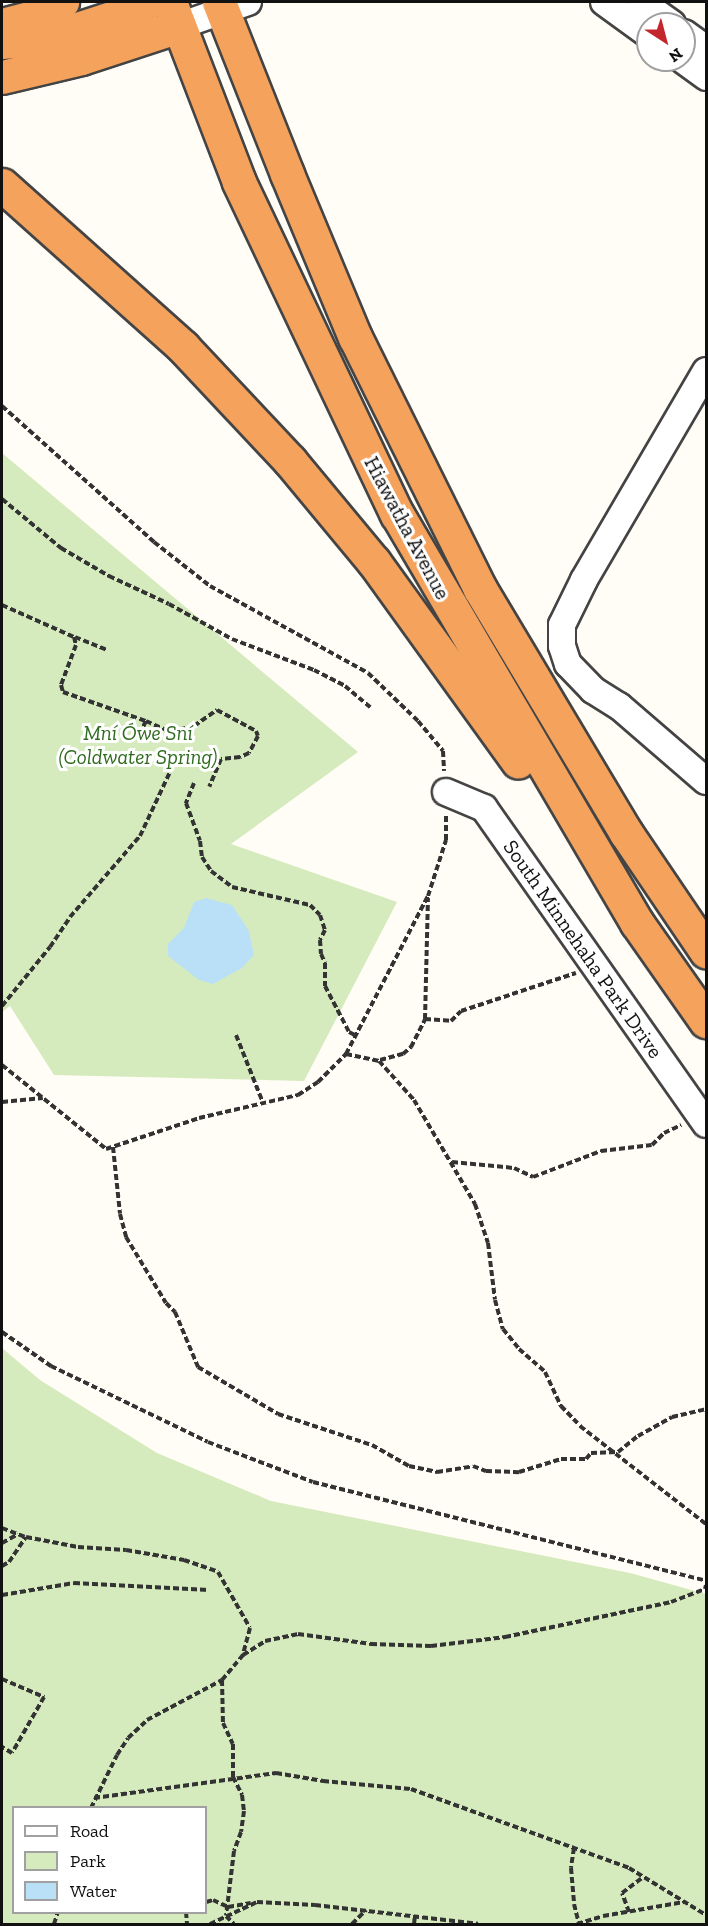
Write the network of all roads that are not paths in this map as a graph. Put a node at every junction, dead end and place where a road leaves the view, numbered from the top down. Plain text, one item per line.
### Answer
1 (62, 2) edge
2 (148, 2) edge
3 (604, 2) edge
4 (641, 2) edge
5 (230, 4) edge
6 (655, 12) edge
7 (174, 14) edge
8 (2, 25) edge
9 (636, 25) edge
10 (2, 42) edge
11 (2, 77) edge
12 (2, 185) edge
13 (706, 371) edge
14 (706, 781) edge
15 (446, 792) road end
16 (637, 923) junction
17 (706, 951) edge
18 (706, 1021) edge
19 (706, 1124) edge

1 - 8 highway
2 - 10 highway
3 - 9 street
4 - 6 street
5 - 7 street
5 - 17 highway, Hiawatha Avenue
7 - 11 highway
7 - 16 highway, Hiawatha Avenue
12 - 16 highway
13 - 14 street
15 - 19 street, South Minnehaha Park Drive
16 - 18 highway, Hiawatha Avenue

